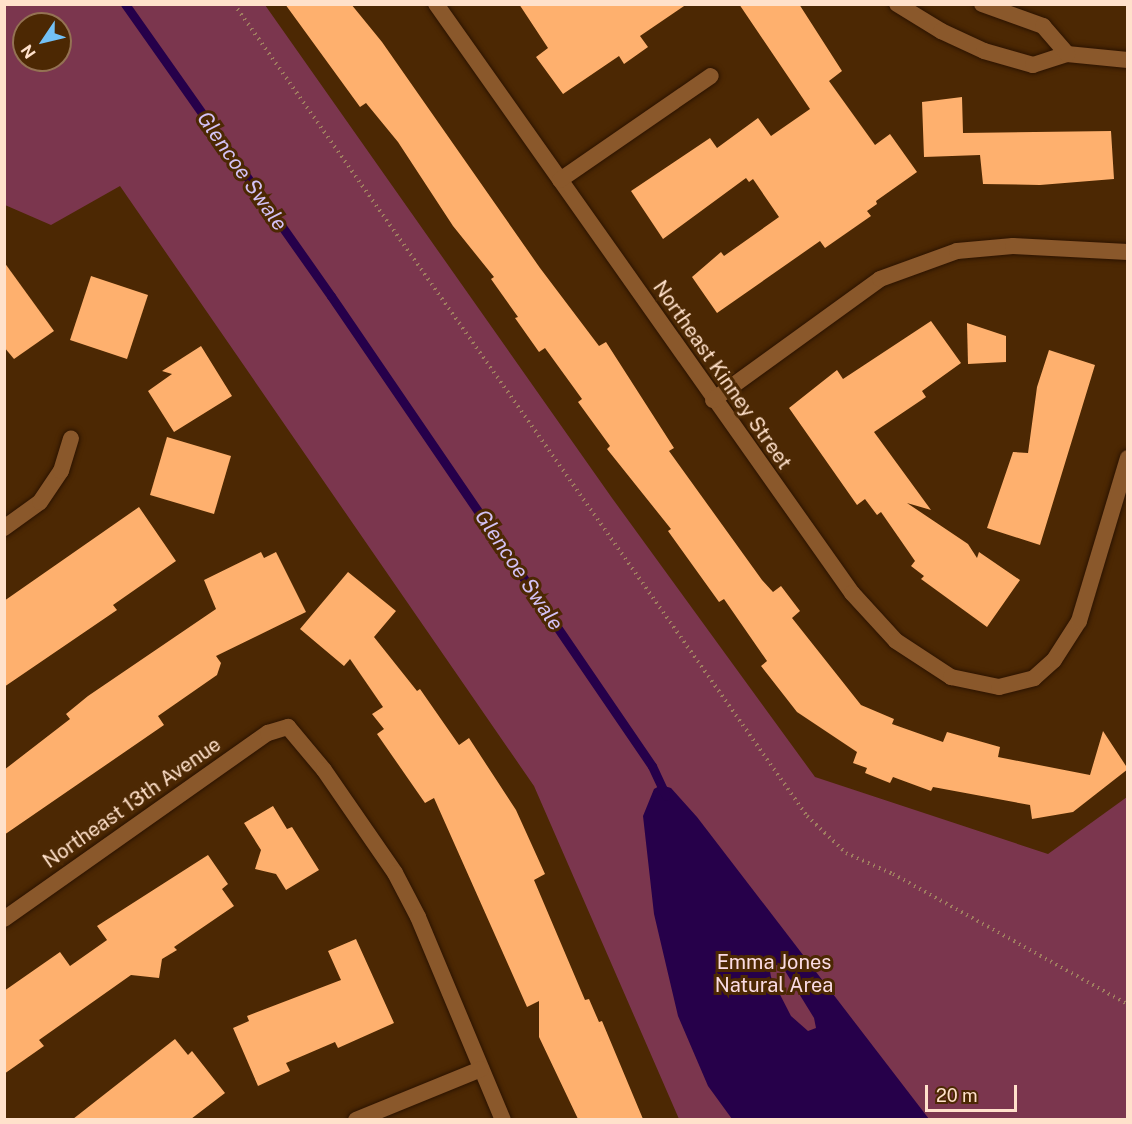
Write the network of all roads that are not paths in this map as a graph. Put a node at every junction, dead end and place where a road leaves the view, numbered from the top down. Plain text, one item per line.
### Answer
1 (436, 4) edge
2 (897, 4) edge
3 (982, 4) edge
4 (1067, 54) junction
5 (1128, 60) edge
6 (711, 76) dead end
7 (560, 180) junction
8 (1128, 252) edge
9 (712, 400) junction
10 (71, 439) dead end
11 (1128, 458) edge
12 (4, 528) edge
13 (4, 919) edge
14 (481, 1069) junction
15 (356, 1119) edge
16 (503, 1119) edge

1 - 7 street, Northeast Kinney Street
2 - 4 street
3 - 4 street
4 - 5 street
6 - 7 street
7 - 9 street, Northeast Kinney Street
8 - 9 street
9 - 11 street, Northeast Kinney Street
10 - 12 street
13 - 14 street, Northeast 13th Avenue
14 - 15 street
14 - 16 street

